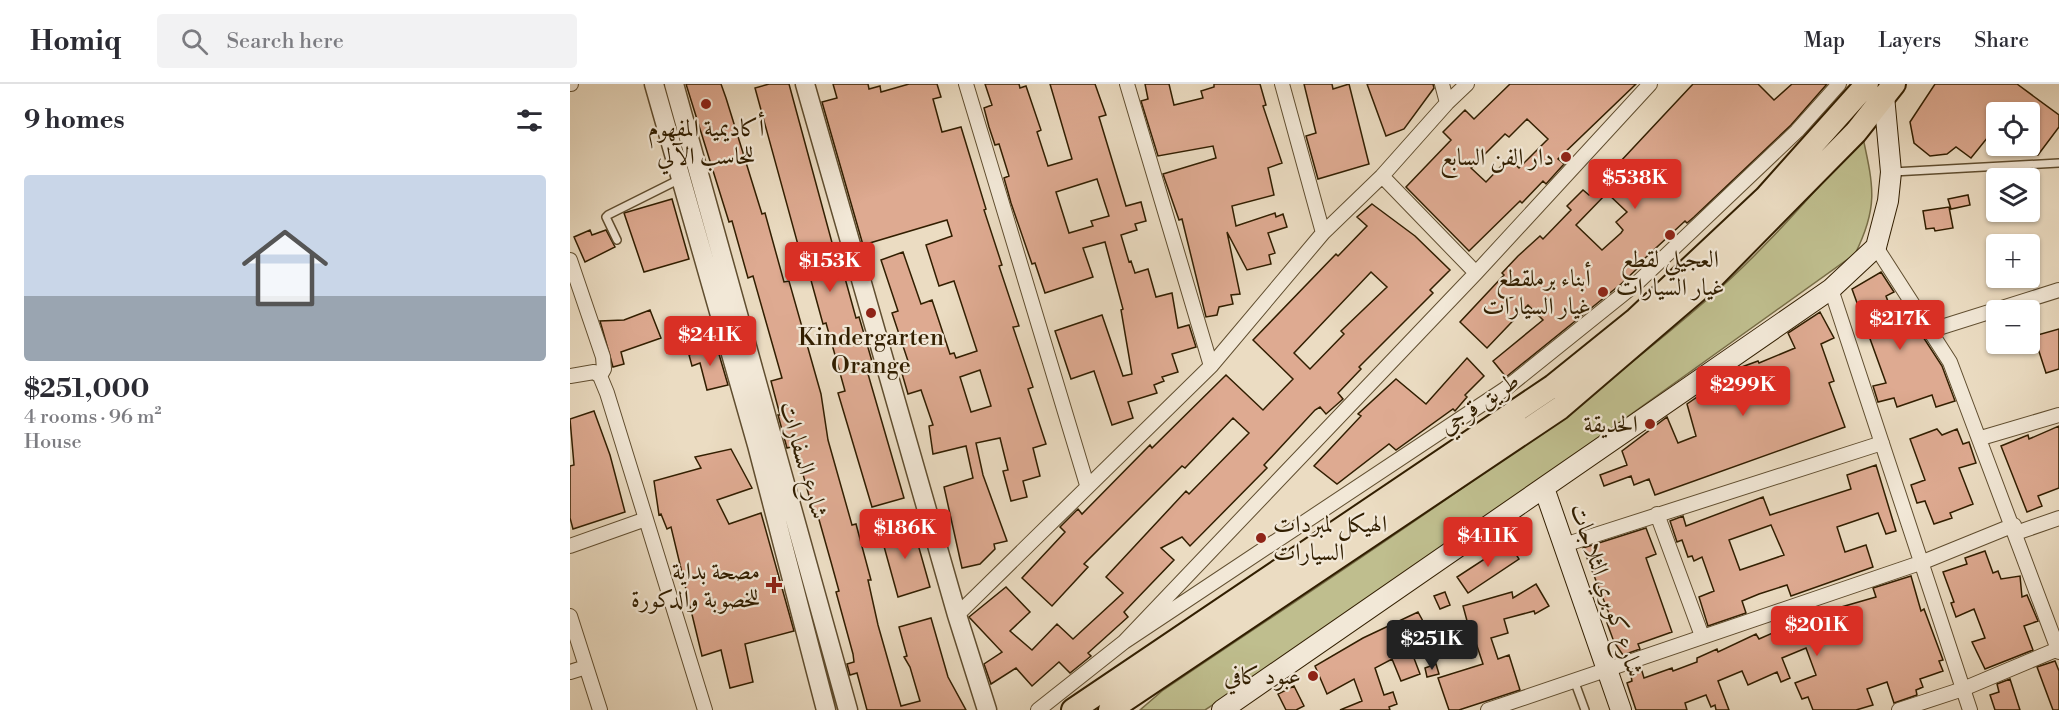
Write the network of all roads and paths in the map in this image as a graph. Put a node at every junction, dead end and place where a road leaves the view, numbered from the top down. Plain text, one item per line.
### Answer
1 (654, 84) edge
2 (674, 84) edge
3 (805, 84) edge
4 (966, 84) edge
5 (1127, 84) edge
6 (1282, 84) edge
7 (1442, 84) edge
8 (1467, 84) edge
9 (1650, 84) edge
10 (1839, 84) edge
11 (1882, 88) edge
12 (1447, 103) junction
13 (2059, 163) edge
14 (1891, 172) junction
15 (1382, 176) junction
16 (680, 179) junction
17 (1323, 233) junction
18 (617, 240) dead end
19 (1876, 247) junction
20 (570, 260) edge
21 (1476, 273) junction
22 (1831, 289) junction
23 (2059, 290) edge
24 (1932, 330) junction
25 (1211, 366) junction
26 (570, 376) edge
27 (600, 376) junction
28 (2059, 415) edge
29 (1981, 438) junction
30 (1882, 443) junction
31 (1087, 485) junction
32 (1544, 488) junction
33 (1657, 514) junction
34 (2059, 518) edge
35 (646, 519) junction
36 (2015, 529) junction
37 (1564, 545) junction
38 (570, 546) edge
39 (1923, 561) junction
40 (1282, 582) junction
41 (570, 615) edge
42 (957, 615) junction
43 (1702, 636) junction
44 (1124, 642) junction
45 (2058, 650) edge
46 (586, 667) junction
47 (1607, 669) junction
48 (570, 672) edge
49 (1574, 680) junction
50 (1963, 689) junction
51 (1247, 704) edge
52 (600, 710) edge
53 (705, 710) edge
54 (826, 710) edge
55 (848, 710) edge
56 (987, 710) edge
57 (1038, 710) edge
58 (1074, 710) edge
59 (1110, 710) edge
60 (1222, 710) edge
61 (1488, 710) edge
62 (1585, 710) edge
63 (1621, 710) edge
64 (1899, 710) edge
65 (1970, 710) edge

1 - 16 street, شارع السفارات
2 - 55 street, شارع السفارات
3 - 42 street
4 - 31 street
5 - 25 street
6 - 17 street
7 - 12 street
8 - 12 street
9 - 21 street
10 - 44 street
11 - 14 main road
11 - 40 highway, طريق قرجي
12 - 15 street
13 - 14 lane
14 - 19 main road
15 - 17 street
15 - 21 street
16 - 18 lane
16 - 54 street, شارع السفارات
17 - 25 street
19 - 22 main road
19 - 24 street
20 - 27 street
21 - 44 street
22 - 30 street
22 - 32 main road
23 - 24 street
24 - 29 street
25 - 31 street
26 - 27 street
27 - 35 street
28 - 29 street
29 - 36 street
30 - 33 street
30 - 39 street
31 - 42 street
32 - 37 main road, شارع كوبري الثلاجات
32 - 51 main road
33 - 37 street
33 - 43 street
34 - 36 street
35 - 38 street
35 - 53 street
36 - 39 street
36 - 45 street
37 - 47 main road, شارع كوبري الثلاجات
39 - 43 street
39 - 50 street
40 - 58 highway, طريق قرجي
40 - 59 highway, طريق قرجي
41 - 46 street
42 - 56 street
43 - 47 street
44 - 57 street
45 - 50 street
46 - 48 street
46 - 52 street
47 - 49 street
47 - 63 main road, شارع كوبري الثلاجات
49 - 61 street
49 - 62 lane
50 - 64 street
50 - 65 street
51 - 60 main road

